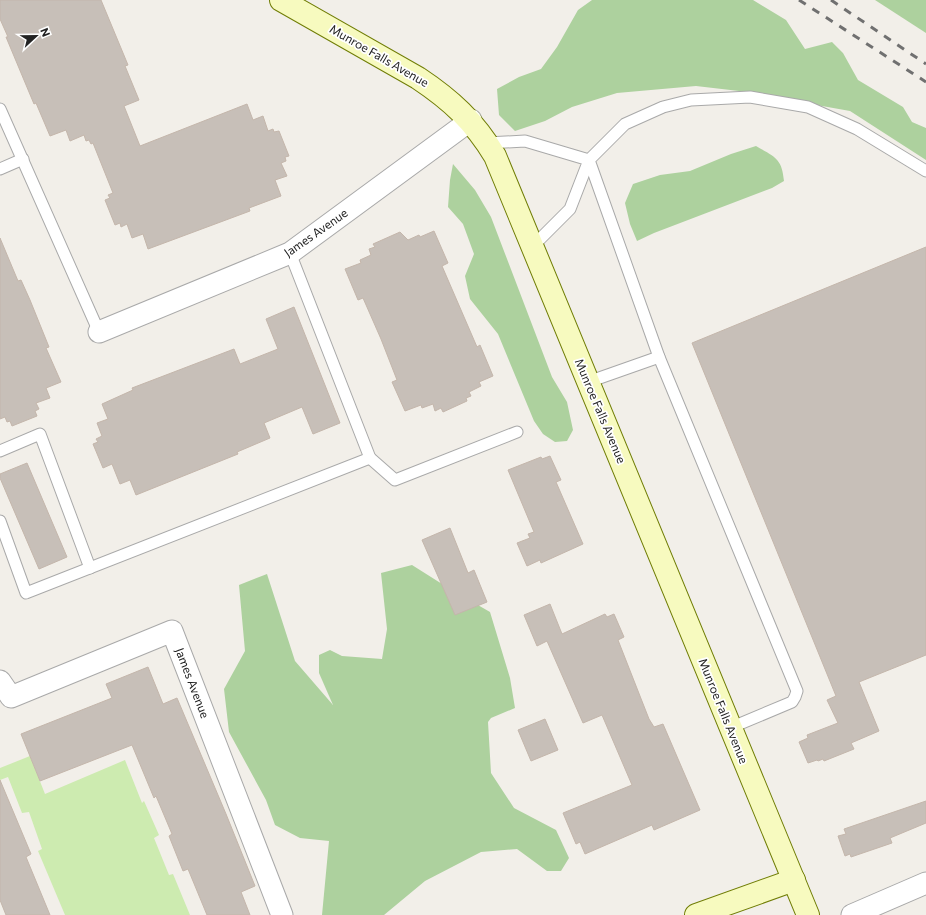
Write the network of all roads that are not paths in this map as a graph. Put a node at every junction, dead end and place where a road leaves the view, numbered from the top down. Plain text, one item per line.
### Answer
1 (281, 0) edge
2 (0, 109) edge
3 (471, 120) junction
4 (487, 143) junction
5 (22, 159) junction
6 (589, 160) junction
7 (0, 169) edge
8 (926, 171) edge
9 (532, 247) junction
10 (290, 253) junction
11 (99, 332) joint
12 (659, 357) junction
13 (588, 382) junction
14 (517, 432) dead end
15 (0, 451) edge
16 (370, 458) junction
17 (0, 521) edge
18 (90, 568) junction
19 (0, 680) edge
20 (730, 728) junction
21 (794, 880) junction
22 (926, 883) edge
23 (282, 915) edge
24 (696, 915) edge
25 (808, 915) edge
26 (852, 915) edge

1 - 3 street, Munroe Falls Avenue
2 - 5 lane
3 - 4 street, Munroe Falls Avenue
3 - 10 street, James Avenue
4 - 6 lane
4 - 9 street, Munroe Falls Avenue
5 - 7 lane
5 - 11 lane
6 - 8 lane
6 - 9 lane
6 - 12 lane
9 - 13 street, Munroe Falls Avenue
10 - 11 street, James Avenue
10 - 16 lane
12 - 13 lane
12 - 20 lane
13 - 20 street, Munroe Falls Avenue
14 - 16 lane
15 - 18 lane
16 - 18 lane
17 - 18 lane
19 - 23 street, James Avenue
20 - 21 street, Munroe Falls Avenue
21 - 24 street
21 - 25 street, Munroe Falls Avenue
22 - 26 street

